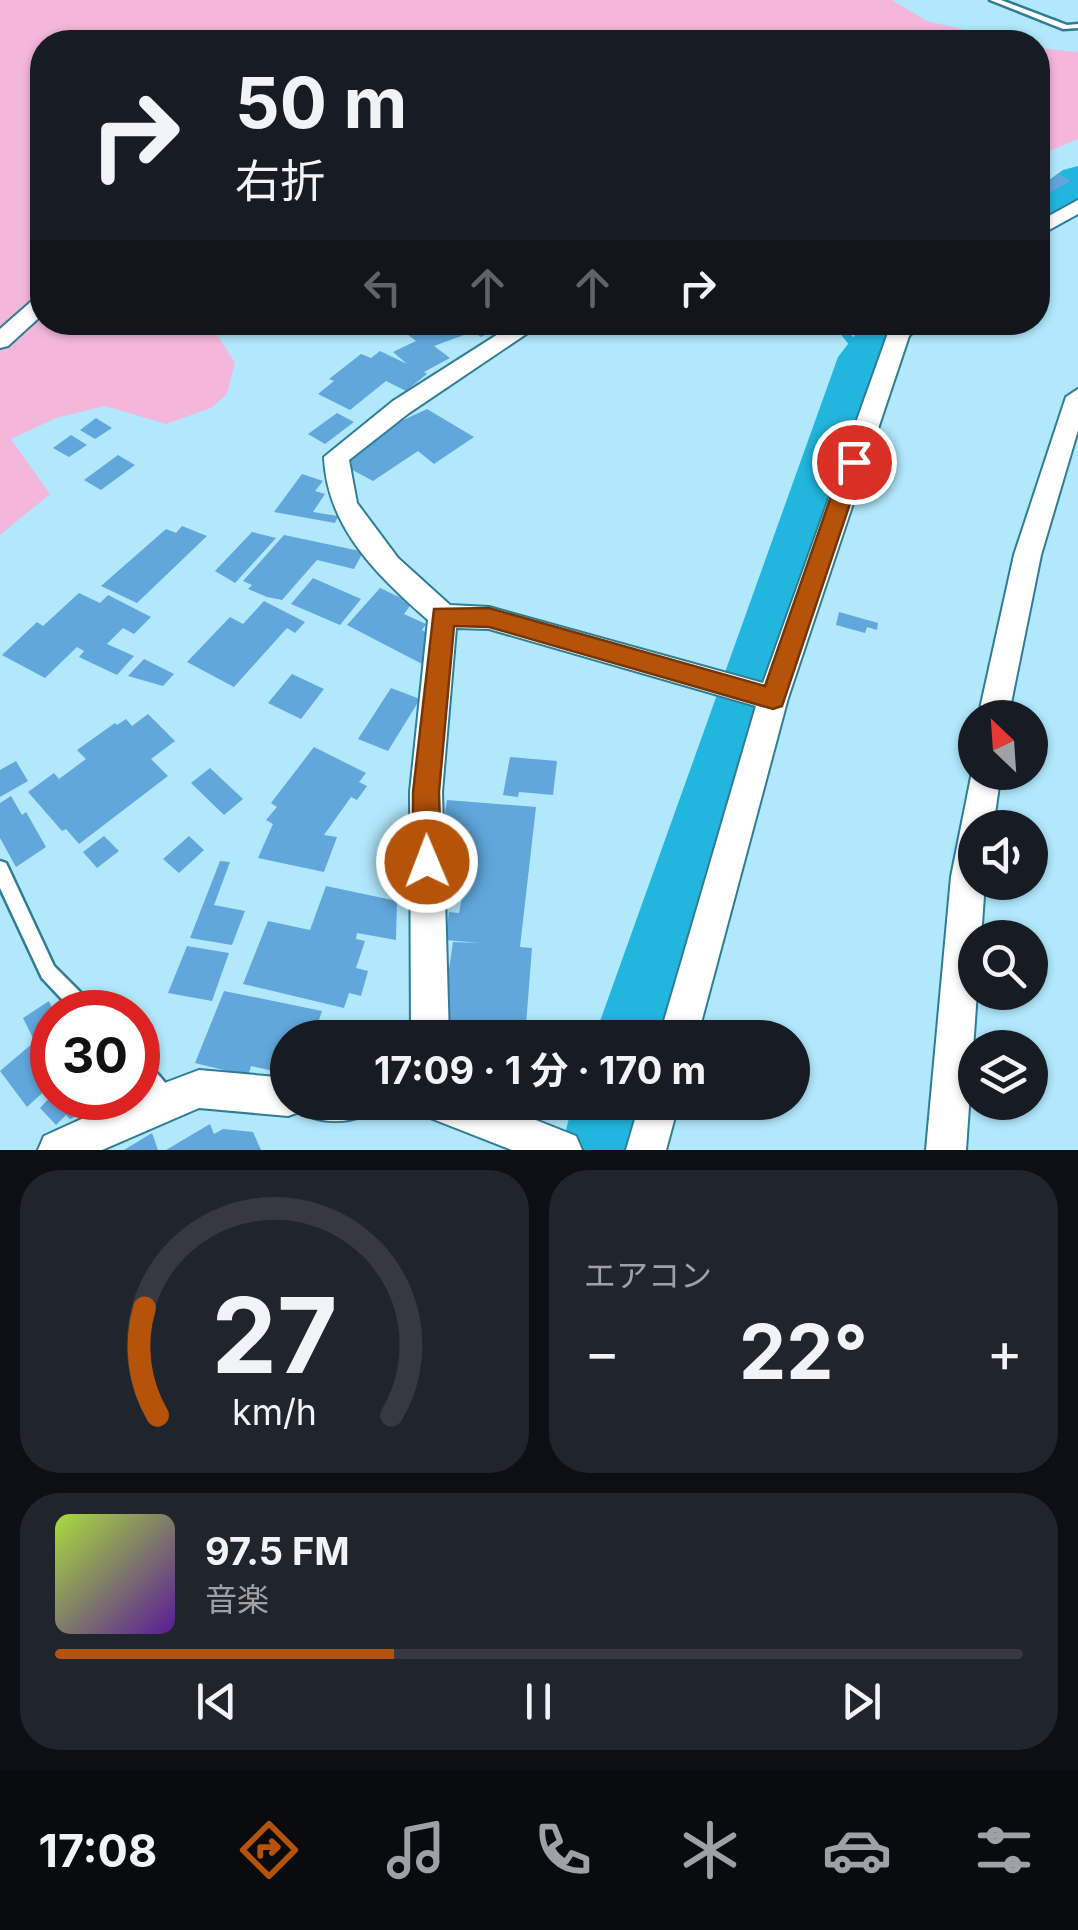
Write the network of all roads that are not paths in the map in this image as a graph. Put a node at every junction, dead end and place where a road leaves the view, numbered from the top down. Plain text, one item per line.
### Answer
1 (994, 0) edge
2 (1078, 26) edge
3 (1078, 206) edge
4 (1050, 223) edge
5 (30, 315) edge
6 (513, 335) edge
7 (899, 335) edge
8 (0, 341) edge
9 (1078, 397) edge
10 (443, 616) junction
11 (773, 698) junction
12 (997, 700) edge
13 (0, 869) edge
14 (966, 900) edge
15 (65, 990) edge
16 (430, 1020) edge
17 (683, 1020) edge
18 (160, 1093) edge
19 (270, 1096) edge
20 (166, 1100) junction
21 (485, 1120) edge
22 (655, 1120) edge
23 (58, 1150) edge
24 (562, 1150) edge
25 (646, 1150) edge
26 (946, 1150) edge

1 - 2 lane
3 - 4 street
5 - 8 street
6 - 10 street
7 - 11 street
9 - 12 street
10 - 11 street
10 - 16 street
11 - 17 street
13 - 15 lane
14 - 26 street
18 - 20 lane
19 - 20 street
20 - 23 street
21 - 24 street
22 - 25 street

